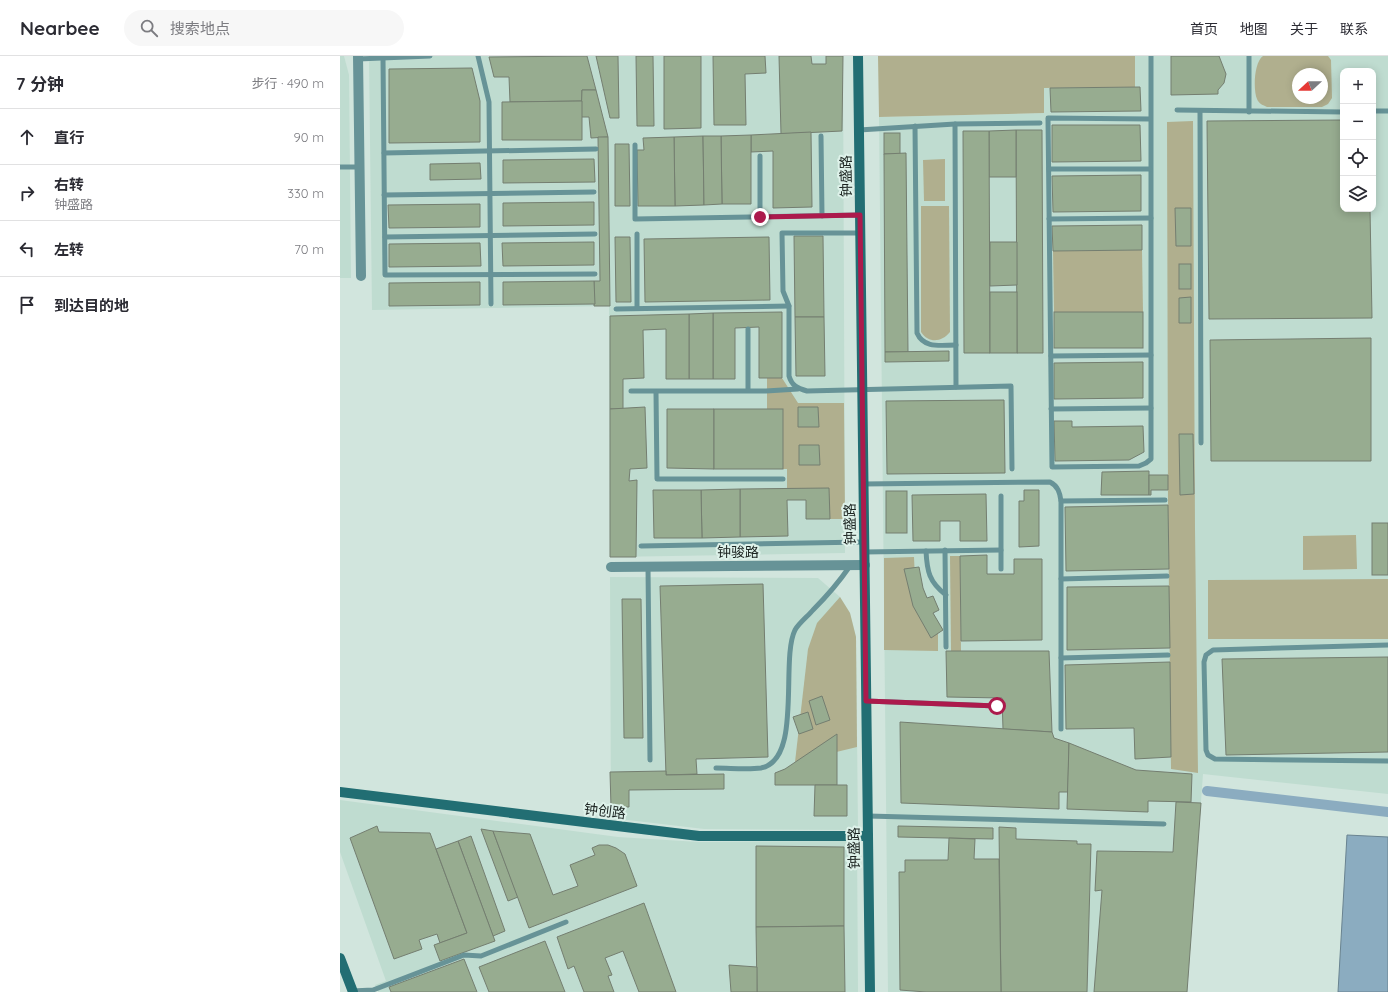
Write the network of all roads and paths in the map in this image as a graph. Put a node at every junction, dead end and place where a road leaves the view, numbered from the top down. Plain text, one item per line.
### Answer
1 (430, 56) edge
2 (478, 56) edge
3 (858, 56) edge
4 (1151, 56) edge
5 (1249, 56) edge
6 (358, 58) edge
7 (383, 58) junction
8 (1177, 110) dead end
9 (1200, 111) junction
10 (1388, 111) edge
11 (1249, 112) junction
12 (1340, 112) edge
13 (1376, 112) edge
14 (1150, 119) junction
15 (1040, 123) dead end
16 (955, 124) junction
17 (915, 126) junction
18 (859, 130) junction
19 (821, 136) dead end
20 (635, 145) dead end
21 (596, 149) dead end
22 (490, 152) junction
23 (384, 153) junction
24 (760, 156) dead end
25 (340, 167) edge
26 (359, 167) junction
27 (1049, 169) junction
28 (1150, 169) junction
29 (594, 192) dead end
30 (491, 193) junction
31 (384, 195) junction
32 (860, 215) junction
33 (822, 216) junction
34 (760, 217) junction
35 (1150, 218) junction
36 (1049, 220) junction
37 (860, 233) junction
38 (595, 234) dead end
39 (637, 234) dead end
40 (491, 235) junction
41 (385, 237) junction
42 (595, 274) dead end
43 (491, 275) junction
44 (361, 276) dead end
45 (492, 304) dead end
46 (789, 306) junction
47 (616, 308) dead end
48 (637, 308) junction
49 (748, 329) dead end
50 (956, 345) junction
51 (1151, 355) junction
52 (1051, 356) junction
53 (956, 387) junction
54 (798, 389) junction
55 (862, 389) junction
56 (748, 390) junction
57 (631, 391) dead end
58 (656, 392) junction
59 (1151, 408) junction
60 (1051, 409) junction
61 (1201, 443) dead end
62 (1012, 469) dead end
63 (784, 479) dead end
64 (864, 484) junction
65 (1001, 496) dead end
66 (1165, 500) dead end
67 (1061, 501) junction
68 (641, 546) dead end
69 (864, 547) junction
70 (945, 550) junction
71 (1001, 550) junction
72 (926, 551) junction
73 (850, 566) junction
74 (864, 566) junction
75 (611, 567) dead end
76 (648, 567) junction
77 (1001, 569) dead end
78 (1167, 576) dead end
79 (1061, 579) junction
80 (946, 595) junction
81 (1388, 645) edge
82 (946, 647) dead end
83 (1168, 655) dead end
84 (1061, 658) junction
85 (866, 701) junction
86 (997, 706) dead end
87 (1061, 729) dead end
88 (650, 760) dead end
89 (1388, 761) edge
90 (716, 768) dead end
91 (340, 792) edge
92 (868, 816) junction
93 (1164, 824) dead end
94 (868, 836) junction
95 (566, 922) dead end
96 (340, 958) edge
97 (353, 992) edge
98 (870, 992) edge

1 - 7 lane
2 - 22 lane
3 - 18 street, 钟盛路
4 - 14 lane
5 - 11 lane
6 - 7 lane
6 - 26 street
7 - 23 lane
8 - 9 lane
9 - 11 lane
9 - 61 lane
10 - 13 lane
11 - 12 lane
14 - 27 lane
14 - 28 lane
15 - 16 lane
16 - 17 lane
16 - 50 lane
17 - 18 lane
17 - 50 lane
18 - 32 street, 钟盛路
19 - 33 lane
20 - 34 lane
21 - 22 lane
22 - 23 lane
22 - 30 lane
23 - 31 lane
24 - 34 lane
25 - 26 lane
26 - 44 street
27 - 28 lane
27 - 36 lane
28 - 35 lane
29 - 30 lane
30 - 31 lane
30 - 40 lane
31 - 41 lane
32 - 33 lane
32 - 37 street, 钟盛路
33 - 34 lane
35 - 36 lane
35 - 51 lane
36 - 52 lane
37 - 46 lane
37 - 55 street, 钟盛路
38 - 40 lane
39 - 48 lane
40 - 41 lane
40 - 43 lane
41 - 43 lane
42 - 43 lane
43 - 45 lane
46 - 48 lane
46 - 54 lane
47 - 48 lane
49 - 56 lane
50 - 53 lane
51 - 52 lane
51 - 59 lane
52 - 60 lane
53 - 55 lane
53 - 62 lane
54 - 55 lane
54 - 56 lane
55 - 64 street, 钟盛路
56 - 58 lane
57 - 58 lane
58 - 63 lane
59 - 60 lane
59 - 60 lane
64 - 67 lane
64 - 69 street, 钟盛路
65 - 71 lane
66 - 67 lane
67 - 79 lane
68 - 69 lane
69 - 72 lane
69 - 74 street, 钟盛路
70 - 71 lane
70 - 72 lane
70 - 80 lane
71 - 77 lane
72 - 80 lane
73 - 74 street, 钟骏路
73 - 76 street, 钟骏路
73 - 90 lane
74 - 85 street, 钟盛路
75 - 76 street, 钟骏路
76 - 88 lane
78 - 79 lane
79 - 84 lane
80 - 82 lane
81 - 89 lane
83 - 84 lane
84 - 87 lane
85 - 86 lane
85 - 92 street, 钟盛路
91 - 94 street, 钟创路
92 - 93 lane
92 - 94 street, 钟盛路
94 - 98 street, 钟盛路
95 - 97 lane
96 - 97 street

